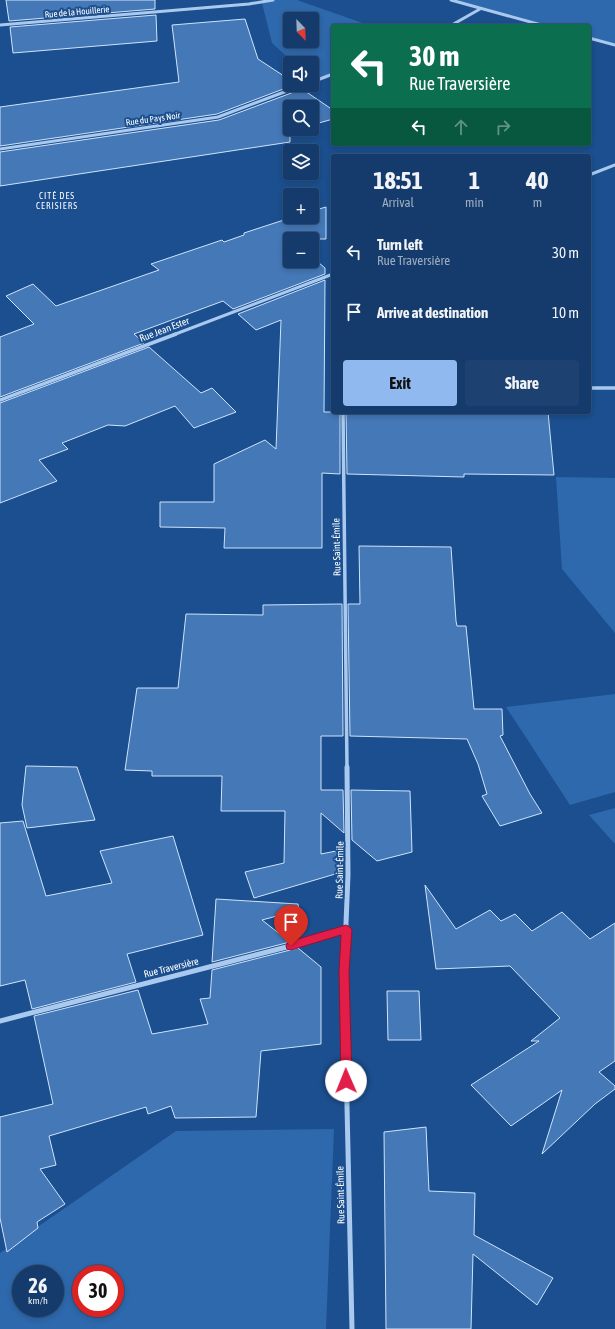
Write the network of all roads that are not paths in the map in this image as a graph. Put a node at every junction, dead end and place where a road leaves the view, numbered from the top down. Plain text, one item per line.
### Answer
1 (273, 0) edge
2 (451, 0) edge
3 (480, 9) junction
4 (454, 24) edge
5 (537, 24) edge
6 (0, 25) edge
7 (591, 39) edge
8 (615, 45) edge
9 (331, 75) edge
10 (319, 79) edge
11 (284, 92) edge
12 (0, 149) edge
13 (615, 166) edge
14 (591, 175) edge
15 (331, 275) edge
16 (591, 388) edge
17 (615, 388) edge
18 (0, 400) edge
19 (343, 414) edge
20 (346, 930) junction
21 (0, 1021) edge
22 (352, 1329) edge

1 - 6 street, Rue de la Houillerie
2 - 3 street
3 - 4 street
3 - 5 street
7 - 8 street
9 - 10 street
11 - 12 street, Rue du Pays Noir
13 - 14 street
15 - 18 street, Rue Jean Ester
16 - 17 street
19 - 20 street, Rue Saint-Émile
20 - 21 street, Rue Traversière
20 - 22 street, Rue Saint-Émile

